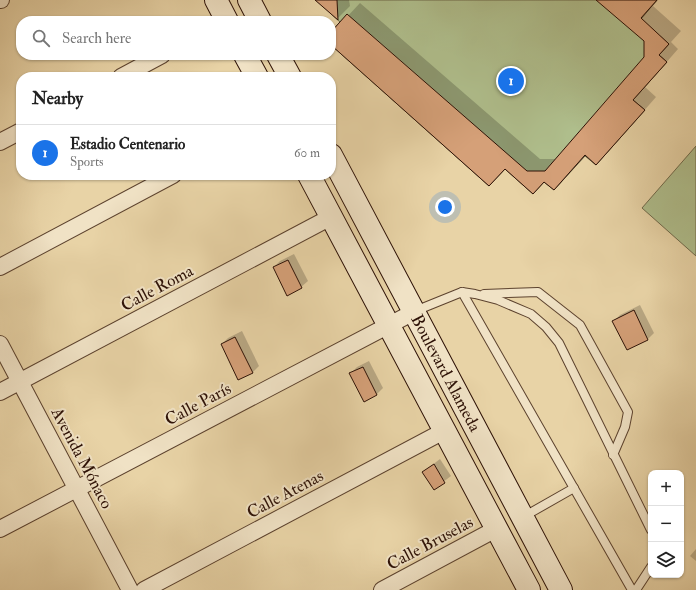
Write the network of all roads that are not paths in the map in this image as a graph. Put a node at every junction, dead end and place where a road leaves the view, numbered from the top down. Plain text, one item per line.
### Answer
1 (216, 0) edge
2 (249, 0) edge
3 (224, 16) edge
4 (257, 16) edge
5 (153, 60) edge
6 (248, 60) edge
7 (281, 60) edge
8 (130, 72) edge
9 (254, 72) edge
10 (287, 72) edge
11 (16, 134) edge
12 (0, 142) edge
13 (336, 164) edge
14 (164, 180) edge
15 (312, 180) edge
16 (331, 217) junction
17 (0, 267) edge
18 (462, 292) junction
19 (475, 294) junction
20 (414, 312) junction
21 (388, 326) junction
22 (0, 344) edge
23 (20, 381) junction
24 (0, 392) edge
25 (444, 431) junction
26 (613, 455) junction
27 (574, 488) junction
28 (77, 489) junction
29 (522, 517) junction
30 (648, 524) edge
31 (0, 529) edge
32 (496, 529) junction
33 (648, 572) edge
34 (130, 590) edge
35 (144, 590) edge
36 (382, 590) edge
37 (529, 590) edge
38 (561, 590) edge
39 (632, 590) edge
40 (636, 590) edge

1 - 3 street
2 - 4 street
5 - 8 street
6 - 9 street
7 - 10 street
11 - 12 street
13 - 20 street, Boulevard Alameda
14 - 17 street
15 - 16 street, Boulevard Alameda
16 - 21 street, Boulevard Alameda
16 - 23 street, Calle Roma
18 - 19 lane
18 - 20 lane
18 - 27 lane
19 - 26 lane
19 - 26 lane
20 - 21 street, Calle París
20 - 29 street, Boulevard Alameda
21 - 25 street, Boulevard Alameda
21 - 28 street, Calle París
22 - 23 street, Avenida Mónaco
23 - 24 street, Calle Roma
23 - 28 street, Avenida Mónaco
25 - 32 street, Boulevard Alameda
25 - 35 street, Calle Atenas
26 - 30 lane
27 - 29 lane
27 - 39 lane
28 - 31 street, Calle París
28 - 34 street, Avenida Mónaco
29 - 38 street, Boulevard Alameda
32 - 36 street, Calle Bruselas
32 - 37 street, Boulevard Alameda
33 - 40 lane

